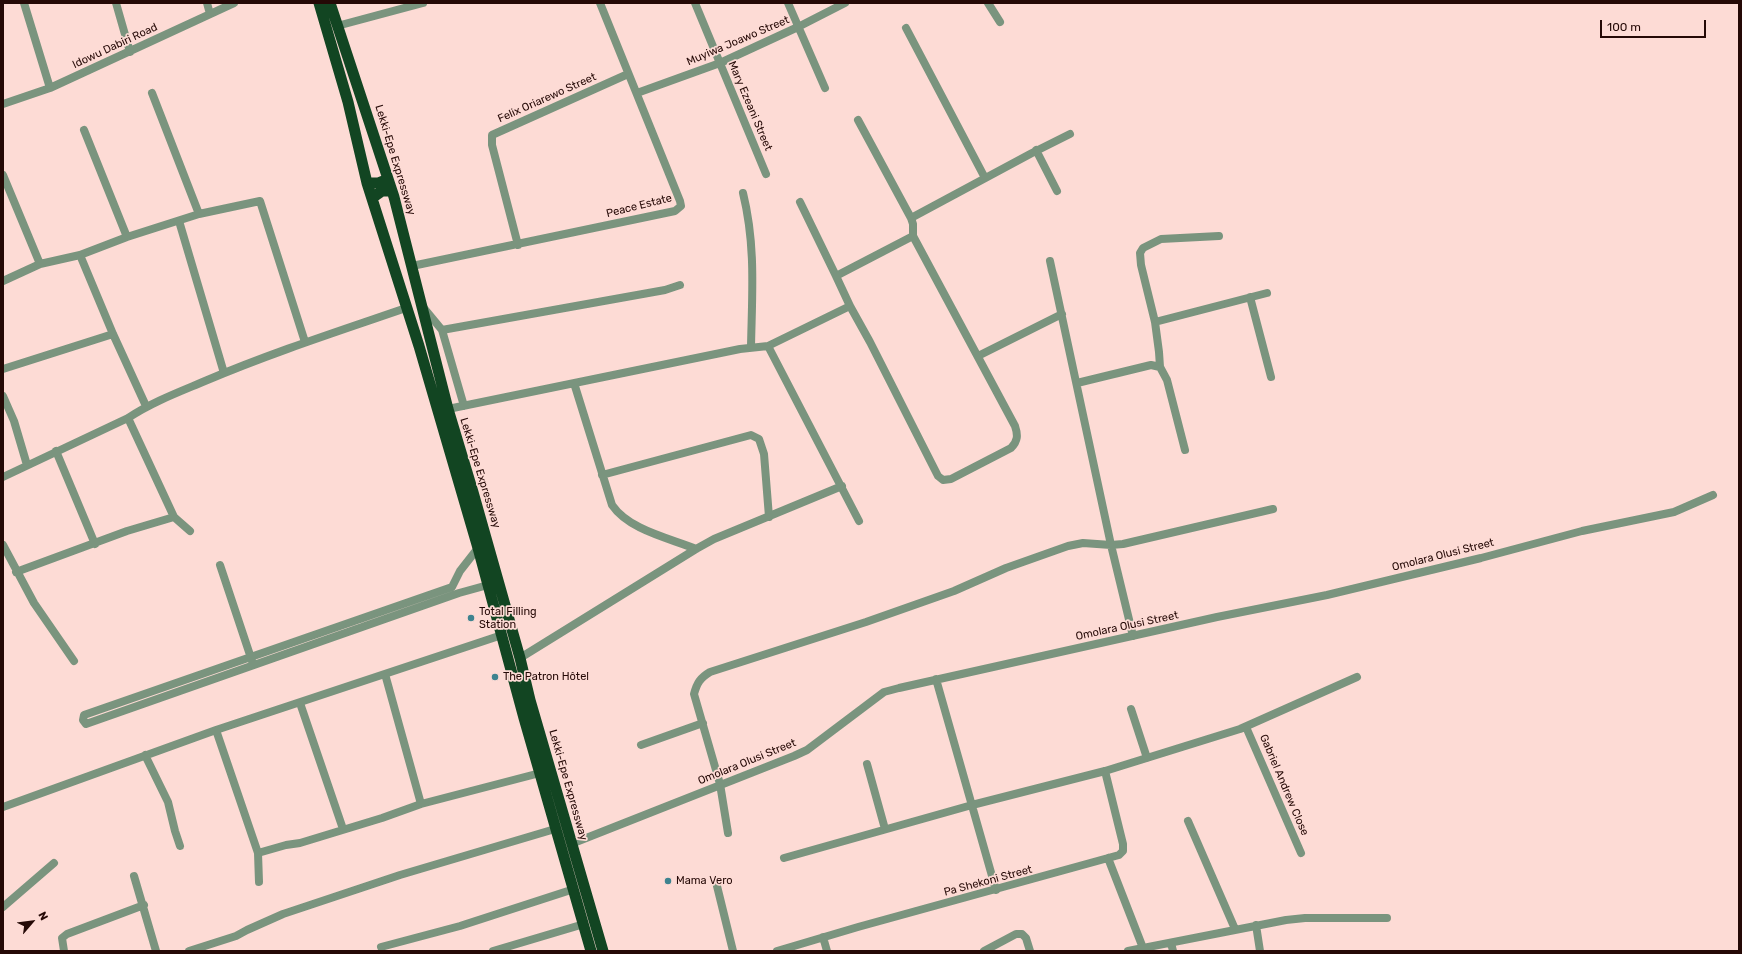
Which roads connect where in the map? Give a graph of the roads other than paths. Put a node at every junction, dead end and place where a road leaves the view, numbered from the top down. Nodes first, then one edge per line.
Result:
1 (24, 3) edge
2 (116, 3) edge
3 (207, 3) edge
4 (234, 3) edge
5 (319, 3) edge
6 (330, 3) edge
7 (423, 3) edge
8 (600, 3) edge
9 (695, 3) edge
10 (788, 3) edge
11 (845, 3) edge
12 (988, 3) edge
13 (210, 14) junction
14 (1000, 22) dead end
15 (337, 26) junction
16 (798, 27) junction
17 (906, 28) dead end
18 (130, 52) junction
19 (720, 63) junction
20 (628, 74) junction
21 (50, 88) junction
22 (825, 88) dead end
23 (152, 94) dead end
24 (637, 94) junction
25 (3, 104) edge
26 (858, 120) dead end
27 (84, 130) dead end
28 (1070, 134) dead end
29 (1036, 150) junction
30 (766, 174) dead end
31 (3, 176) edge
32 (985, 178) junction
33 (388, 179) junction
34 (367, 183) junction
35 (392, 191) junction
36 (1057, 191) dead end
37 (743, 193) dead end
38 (372, 198) junction
39 (800, 202) dead end
40 (200, 214) junction
41 (911, 218) junction
42 (179, 222) junction
43 (913, 236) junction
44 (1218, 236) dead end
45 (127, 237) junction
46 (518, 245) junction
47 (80, 255) junction
48 (1050, 262) dead end
49 (40, 264) junction
50 (412, 266) junction
51 (836, 276) junction
52 (3, 281) edge
53 (680, 285) dead end
54 (1267, 293) dead end
55 (1250, 297) junction
56 (421, 305) junction
57 (850, 306) junction
58 (406, 308) junction
59 (1062, 314) junction
60 (1155, 322) junction
61 (442, 330) junction
62 (113, 334) junction
63 (305, 342) junction
64 (768, 346) junction
65 (751, 347) junction
66 (978, 356) junction
67 (1160, 367) junction
68 (3, 369) edge
69 (224, 373) junction
70 (1271, 377) dead end
71 (1077, 383) junction
72 (574, 384) junction
73 (3, 396) edge
74 (146, 406) junction
75 (464, 406) junction
76 (448, 409) junction
77 (128, 418) junction
78 (1185, 450) dead end
79 (56, 451) junction
80 (27, 465) junction
81 (602, 475) junction
82 (3, 477) edge
83 (842, 486) junction
84 (1713, 495) dead end
85 (1273, 509) dead end
86 (769, 516) junction
87 (174, 517) junction
88 (859, 521) dead end
89 (190, 531) dead end
90 (95, 544) junction
91 (3, 545) edge
92 (1111, 545) junction
93 (478, 548) junction
94 (696, 548) junction
95 (220, 565) dead end
96 (16, 572) junction
97 (488, 585) junction
98 (405, 608) junction
99 (502, 635) junction
100 (1133, 636) junction
101 (250, 657) junction
102 (520, 658) junction
103 (74, 661) dead end
104 (253, 666) junction
105 (385, 674) junction
106 (1357, 677) dead end
107 (936, 679) junction
108 (300, 703) junction
109 (1131, 709) dead end
110 (703, 723) junction
111 (1246, 727) junction
112 (216, 730) junction
113 (641, 745) dead end
114 (144, 755) junction
115 (1147, 758) junction
116 (867, 764) dead end
117 (1105, 771) junction
118 (540, 773) junction
119 (720, 784) junction
120 (421, 804) junction
121 (972, 804) junction
122 (3, 807) edge
123 (1188, 821) dead end
124 (343, 829) junction
125 (555, 829) junction
126 (885, 829) junction
127 (728, 833) dead end
128 (571, 844) junction
129 (180, 846) dead end
130 (258, 853) junction
131 (1301, 853) dead end
132 (784, 858) dead end
133 (1108, 858) junction
134 (54, 863) dead end
135 (134, 876) dead end
136 (259, 882) dead end
137 (717, 886) dead end
138 (574, 889) junction
139 (996, 890) junction
140 (144, 905) junction
141 (3, 907) edge
142 (1387, 918) dead end
143 (584, 924) junction
144 (1256, 925) junction
145 (1235, 929) junction
146 (823, 937) junction
147 (381, 946) dead end
148 (1172, 947) edge
149 (1143, 948) junction
150 (64, 951) edge
151 (156, 951) edge
152 (189, 951) edge
153 (493, 951) edge
154 (591, 951) edge
155 (603, 951) edge
156 (733, 951) edge
157 (777, 951) edge
158 (827, 951) edge
159 (984, 951) edge
160 (1030, 951) edge
161 (1128, 951) edge
162 (1260, 951) edge

1 - 21 street
2 - 18 street
3 - 13 street
4 - 13 street, Idowu Dabiri Road
5 - 34 highway, Lekki-Epe Expressway
6 - 15 highway, Lekki-Epe Expressway
7 - 15 street
8 - 20 street, Peace Estate
9 - 19 street, Mary Ezeani Street
10 - 16 street
11 - 16 street, Muyiwa Joawo Street
12 - 14 street
13 - 18 street, Idowu Dabiri Road
15 - 33 highway, Lekki-Epe Expressway
16 - 19 street, Muyiwa Joawo Street
16 - 22 street
17 - 32 street
18 - 21 street, Idowu Dabiri Road
19 - 24 street, Muyiwa Joawo Street
19 - 30 street, Mary Ezeani Street
20 - 24 street, Peace Estate
20 - 46 street, Felix Oriarewo Street
21 - 25 street, Idowu Dabiri Road
23 - 40 street
24 - 46 street, Peace Estate
26 - 41 street
27 - 45 street
28 - 29 street
29 - 32 street
29 - 36 street
31 - 49 street
32 - 41 street
33 - 34 highway
33 - 35 highway, Lekki-Epe Expressway
34 - 38 highway, Lekki-Epe Expressway
35 - 38 highway
35 - 50 highway, Lekki-Epe Expressway
37 - 65 street
38 - 58 highway, Lekki-Epe Expressway
39 - 51 street
40 - 42 street
40 - 63 street
41 - 43 street
42 - 45 street
42 - 69 street
43 - 51 street
43 - 66 street
44 - 60 street
45 - 47 street
46 - 50 street, Peace Estate
47 - 49 street
47 - 62 street
48 - 59 street
49 - 52 street
50 - 56 highway, Lekki-Epe Expressway
51 - 57 street
53 - 61 street
54 - 55 street
55 - 60 street
55 - 70 street
56 - 61 street
56 - 76 highway, Lekki-Epe Expressway
57 - 64 street
57 - 66 street
58 - 63 street
58 - 93 highway, Lekki-Epe Expressway
59 - 66 street
59 - 71 street
60 - 67 street
61 - 75 street
62 - 68 street
62 - 74 street
63 - 69 street
64 - 65 street
64 - 83 street
65 - 72 street
67 - 71 street
67 - 78 street
69 - 74 street
71 - 92 street
72 - 75 street
72 - 81 street
73 - 80 street
74 - 77 street
75 - 76 street
76 - 102 highway, Lekki-Epe Expressway
77 - 79 street
77 - 87 street
79 - 80 street
79 - 90 street
80 - 82 street
81 - 86 street
81 - 94 street
83 - 86 street
83 - 88 street
84 - 100 street, Omolara Olusi Street
85 - 92 street
86 - 94 street
87 - 89 street
87 - 90 street
90 - 96 street
91 - 96 street
92 - 100 street
92 - 110 street
93 - 97 highway, Lekki-Epe Expressway
93 - 98 street
94 - 102 street
95 - 101 street
96 - 103 street
97 - 98 street
97 - 99 highway, Lekki-Epe Expressway
98 - 101 street
98 - 104 street
99 - 105 street
99 - 118 highway, Lekki-Epe Expressway
100 - 107 street, Omolara Olusi Street
101 - 104 street
101 - 104 street
102 - 128 highway, Lekki-Epe Expressway
105 - 108 street
105 - 120 street
106 - 111 street
107 - 119 street, Omolara Olusi Street
107 - 121 street
108 - 112 street
108 - 124 street
109 - 115 street
110 - 113 street
110 - 119 street
111 - 115 street
111 - 131 street, Gabriel Andrew Close
112 - 114 street
112 - 130 street
114 - 122 street
114 - 129 street
115 - 117 street
116 - 126 street
117 - 121 street
117 - 133 street, Pa Shekoni Street
118 - 120 street
118 - 125 highway, Lekki-Epe Expressway
119 - 127 street
119 - 128 street, Omolara Olusi Street
120 - 124 street
121 - 126 street
121 - 139 street
123 - 145 street
124 - 130 street
125 - 138 highway, Lekki-Epe Expressway
125 - 152 street
126 - 132 street
128 - 155 highway, Lekki-Epe Expressway
130 - 136 street
133 - 139 street, Pa Shekoni Street
133 - 149 street
134 - 141 street
135 - 140 street
137 - 156 street
138 - 143 highway, Lekki-Epe Expressway
138 - 147 street
139 - 146 street, Pa Shekoni Street
140 - 150 street
140 - 151 street
142 - 144 street
143 - 153 street
143 - 154 highway, Lekki-Epe Expressway
144 - 145 street
144 - 162 street
145 - 148 street
146 - 157 street, Pa Shekoni Street
146 - 158 street
148 - 149 street
149 - 161 street
159 - 160 street

